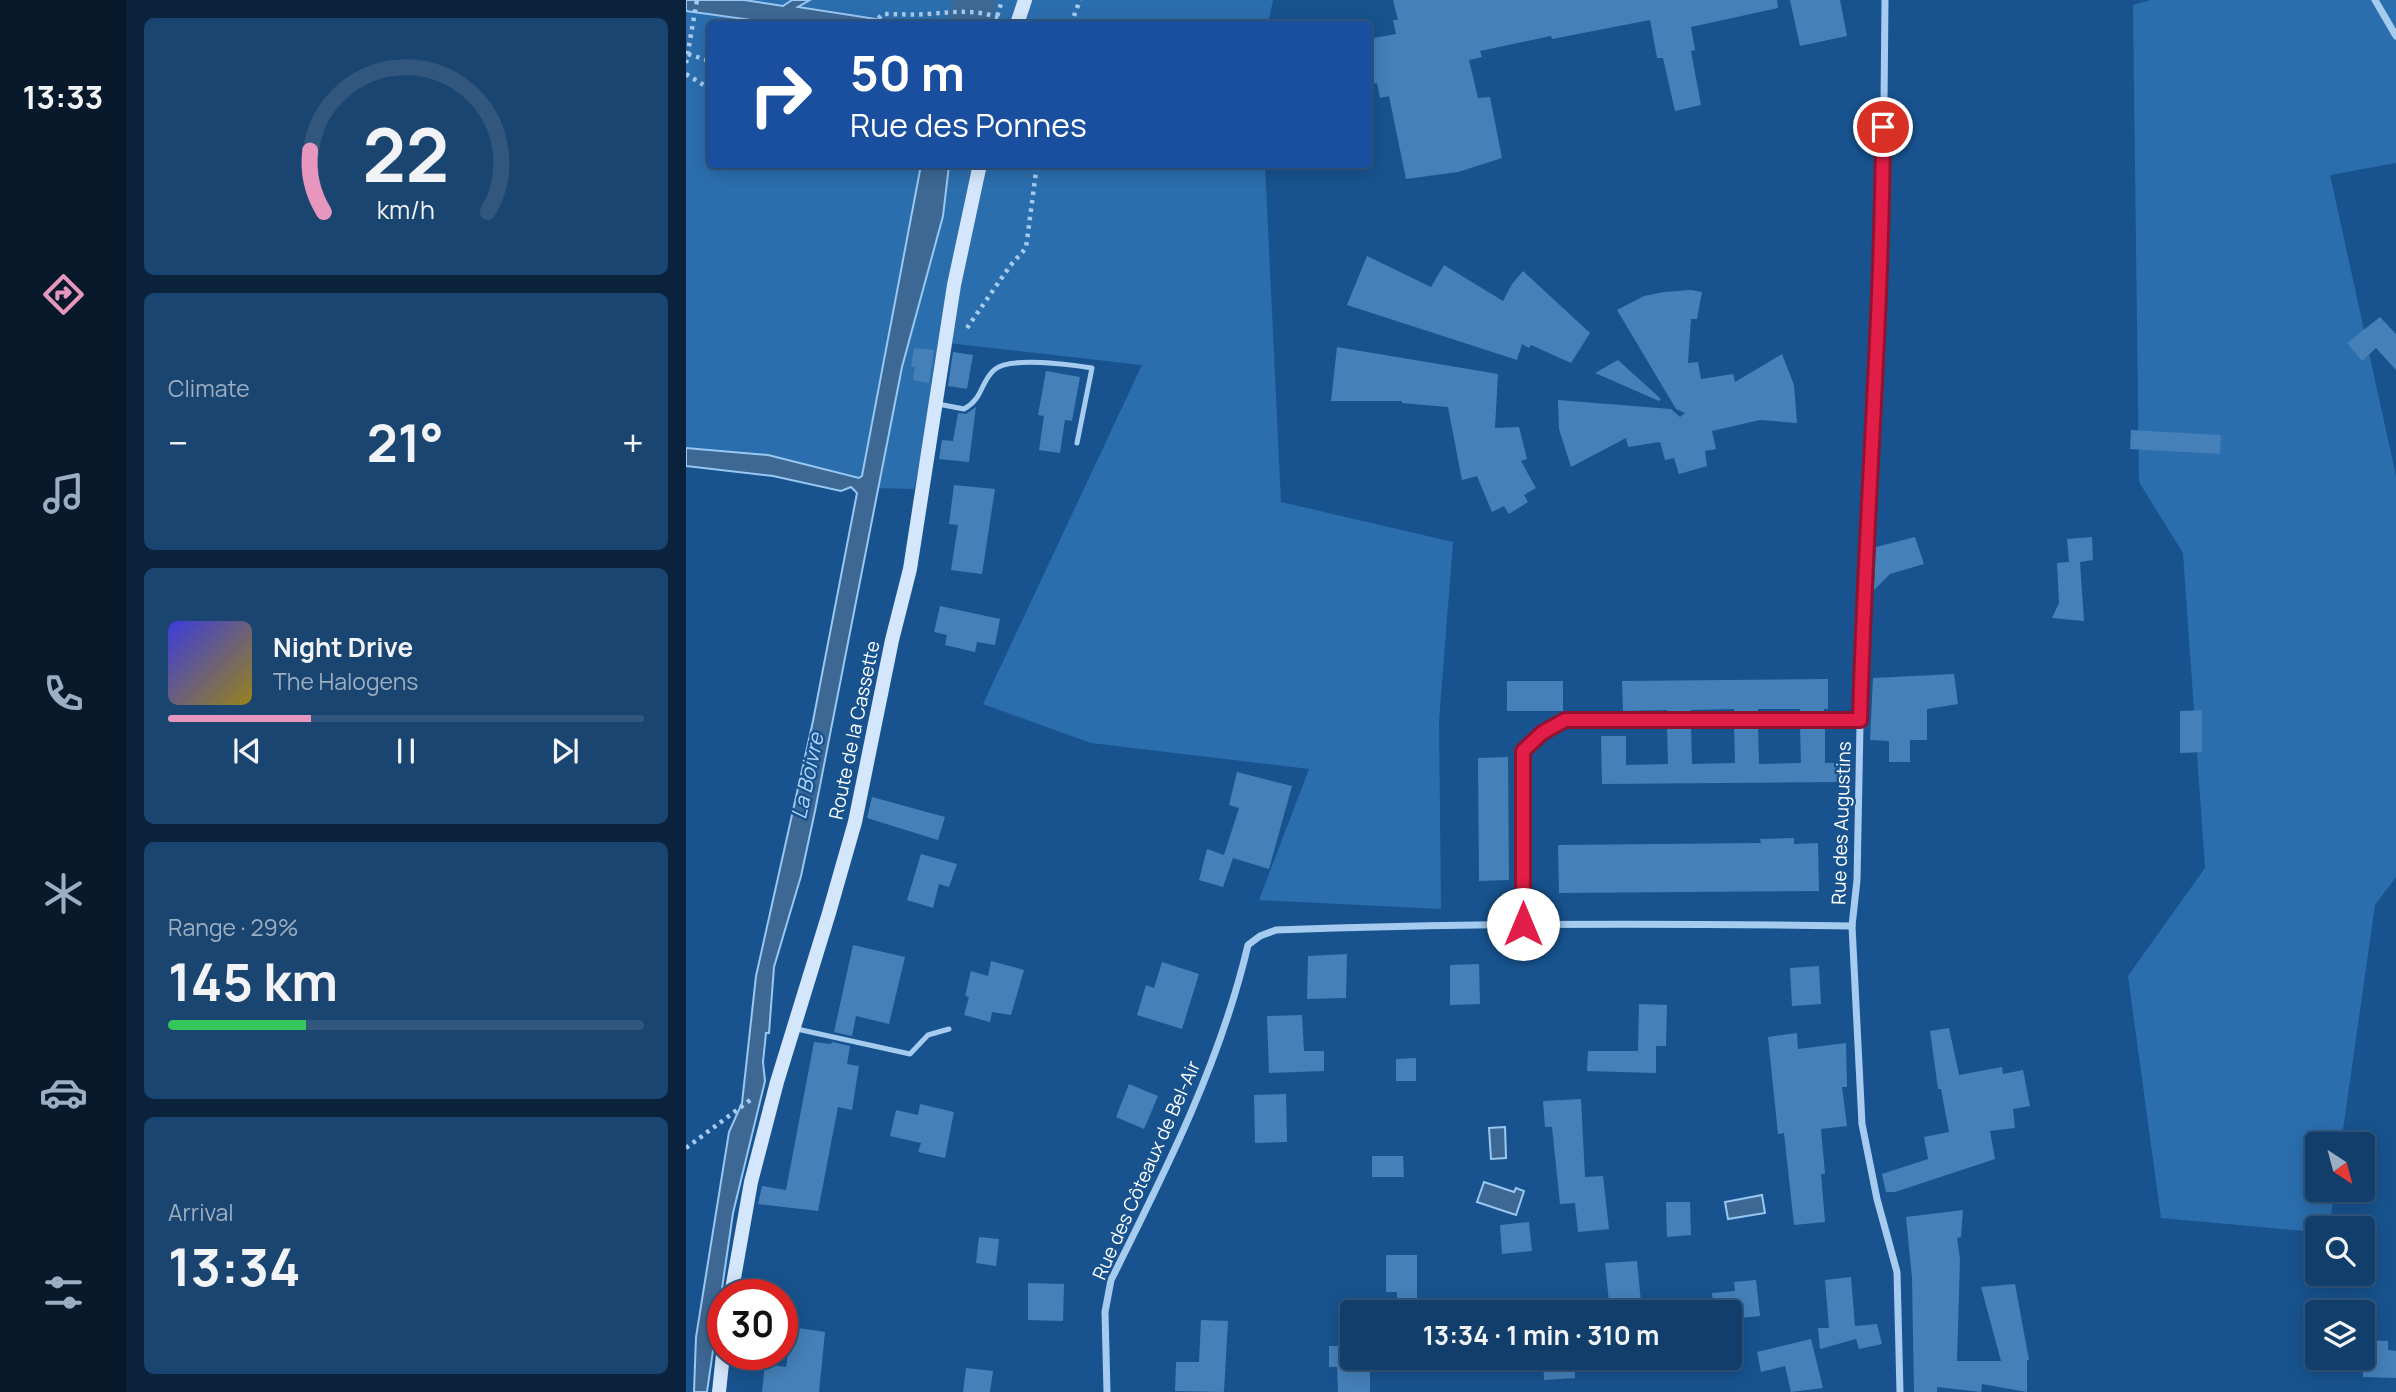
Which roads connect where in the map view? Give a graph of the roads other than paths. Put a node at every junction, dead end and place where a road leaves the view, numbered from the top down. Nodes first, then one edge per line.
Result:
1 (1024, 0) edge
2 (1885, 0) edge
3 (2375, 0) edge
4 (1018, 21) edge
5 (2396, 36) edge
6 (979, 168) edge
7 (935, 403) junction
8 (1077, 443) dead end
9 (1860, 720) junction
10 (1523, 924) junction
11 (1853, 926) junction
12 (794, 1028) junction
13 (949, 1029) dead end
14 (734, 1279) edge
15 (721, 1370) edge
16 (719, 1392) edge
17 (1107, 1392) edge
18 (1900, 1392) edge

1 - 4 street
2 - 9 street, Rue des Augustins
3 - 5 street
6 - 7 street, Route de la Cassette
7 - 8 lane
7 - 12 street, Route de la Cassette
9 - 10 street
9 - 11 street, Rue des Augustins
10 - 11 street, Rue des Côteaux de Bel-Air
10 - 17 street, Rue des Côteaux de Bel-Air
11 - 18 street, Rue des Augustins
12 - 13 lane
12 - 14 street, Route de la Cassette
15 - 16 street

